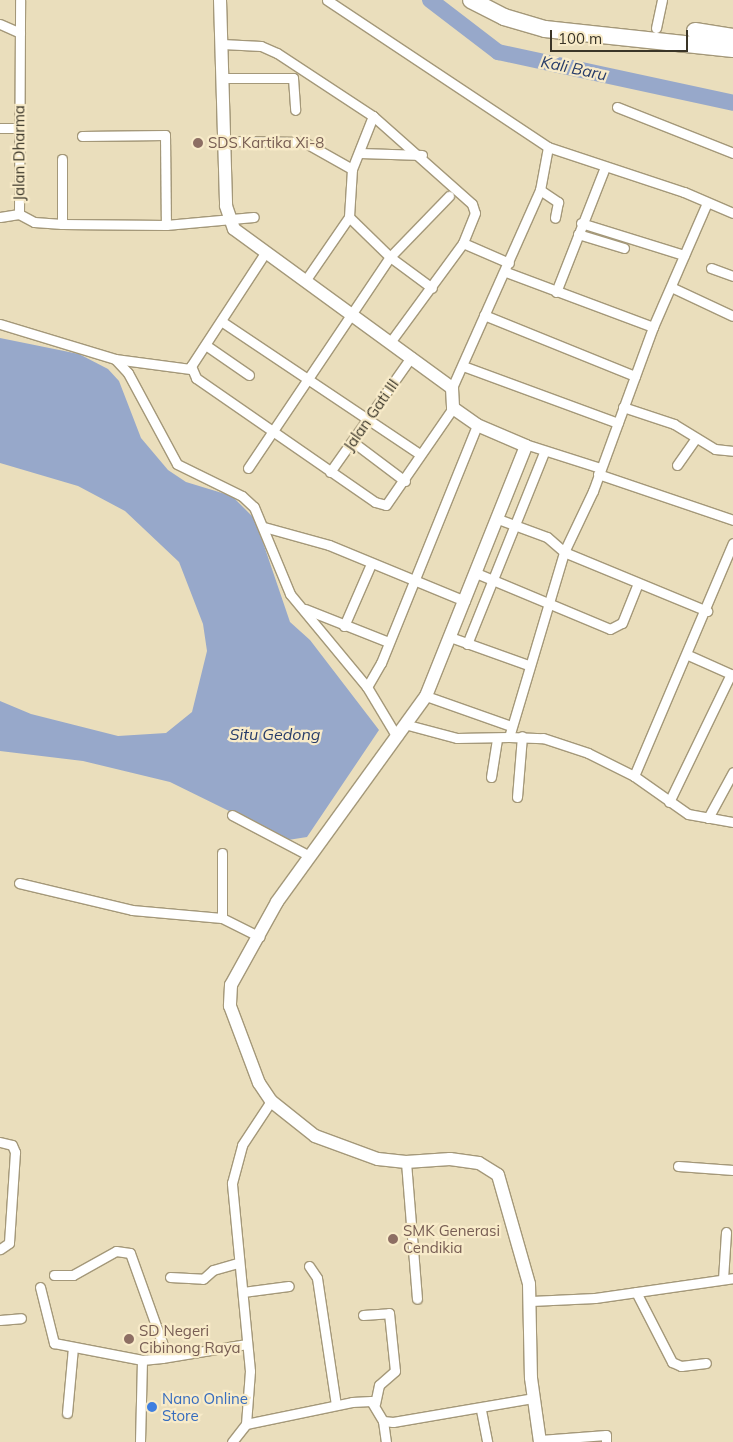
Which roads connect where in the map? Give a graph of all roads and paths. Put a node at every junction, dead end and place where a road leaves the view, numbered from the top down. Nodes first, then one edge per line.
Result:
1 (20, 0) edge
2 (220, 0) edge
3 (327, 0) edge
4 (471, 0) edge
5 (492, 0) edge
6 (662, 0) edge
7 (0, 24) edge
8 (656, 28) junction
9 (20, 33) junction
10 (733, 37) edge
11 (222, 44) junction
12 (733, 49) edge
13 (224, 78) junction
14 (617, 108) dead end
15 (295, 110) dead end
16 (373, 116) junction
17 (0, 128) edge
18 (19, 128) junction
19 (82, 136) dead end
20 (225, 141) junction
21 (548, 147) junction
22 (360, 153) junction
23 (733, 153) edge
24 (422, 155) junction
25 (62, 159) dead end
26 (605, 166) junction
27 (352, 169) junction
28 (540, 190) junction
29 (449, 196) dead end
30 (707, 203) junction
31 (733, 213) edge
32 (19, 214) junction
33 (0, 217) edge
34 (254, 217) dead end
35 (349, 217) junction
36 (555, 218) dead end
37 (228, 219) junction
38 (581, 223) junction
39 (62, 224) junction
40 (166, 225) junction
41 (578, 234) junction
42 (463, 243) junction
43 (624, 248) dead end
44 (265, 253) junction
45 (684, 256) junction
46 (390, 257) junction
47 (509, 263) junction
48 (711, 268) dead end
49 (506, 272) junction
50 (733, 276) edge
51 (305, 281) junction
52 (671, 286) junction
53 (432, 288) junction
54 (556, 292) junction
55 (351, 313) junction
56 (484, 315) junction
57 (733, 316) edge
58 (221, 322) junction
59 (0, 324) edge
60 (653, 328) junction
61 (391, 341) junction
62 (207, 346) junction
63 (411, 358) junction
64 (115, 359) junction
65 (462, 366) junction
66 (190, 369) junction
67 (249, 375) dead end
68 (308, 375) junction
69 (635, 376) junction
70 (452, 388) junction
71 (623, 407) junction
72 (453, 408) junction
73 (369, 419) junction
74 (618, 423) junction
75 (477, 425) junction
76 (271, 431) junction
77 (696, 438) junction
78 (353, 442) junction
79 (525, 444) junction
80 (544, 452) junction
81 (733, 452) edge
82 (420, 454) junction
83 (677, 465) dead end
84 (248, 468) dead end
85 (599, 471) junction
86 (330, 472) junction
87 (404, 481) junction
88 (498, 518) junction
89 (733, 520) edge
90 (513, 524) junction
91 (264, 527) junction
92 (733, 543) edge
93 (564, 552) junction
94 (371, 564) junction
95 (729, 568) edge
96 (476, 573) junction
97 (413, 579) junction
98 (489, 580) junction
99 (638, 583) junction
100 (465, 601) junction
101 (546, 605) junction
102 (299, 606) junction
103 (707, 610) junction
104 (344, 626) junction
105 (450, 637) junction
106 (386, 641) junction
107 (467, 644) junction
108 (688, 656) junction
109 (528, 665) junction
110 (732, 674) edge
111 (367, 687) junction
112 (426, 696) junction
113 (408, 725) junction
114 (511, 726) junction
115 (522, 736) junction
116 (397, 737) junction
117 (509, 737) junction
118 (497, 738) junction
119 (733, 772) edge
120 (634, 776) junction
121 (491, 777) dead end
122 (517, 797) dead end
123 (669, 802) junction
124 (232, 815) dead end
125 (708, 818) junction
126 (733, 822) edge
127 (222, 853) dead end
128 (308, 855) junction
129 (19, 883) dead end
130 (222, 918) junction
131 (260, 937) junction
132 (271, 1101) junction
133 (0, 1142) edge
134 (406, 1162) junction
135 (678, 1166) dead end
136 (733, 1170) edge
137 (726, 1232) dead end
138 (0, 1248) edge
139 (238, 1263) junction
140 (308, 1266) dead end
141 (54, 1275) dead end
142 (170, 1277) dead end
143 (733, 1278) edge
144 (723, 1279) junction
145 (289, 1286) dead end
146 (40, 1287) dead end
147 (244, 1292) junction
148 (636, 1292) junction
149 (417, 1299) dead end
150 (531, 1301) junction
151 (363, 1315) dead end
152 (21, 1318) dead end
153 (0, 1320) edge
154 (247, 1344) junction
155 (73, 1347) junction
156 (162, 1358) junction
157 (142, 1360) junction
158 (706, 1363) dead end
159 (534, 1398) junction
160 (375, 1404) junction
161 (336, 1405) junction
162 (481, 1410) junction
163 (67, 1413) dead end
164 (383, 1421) junction
165 (246, 1424) junction
166 (606, 1439) edge
167 (540, 1441) edge
168 (140, 1442) edge
169 (232, 1442) edge
170 (386, 1442) edge
171 (487, 1442) edge

1 - 9 street, Jalan Dharma
2 - 11 street
3 - 21 street
4 - 12 highway
5 - 8 highway
6 - 8 street
7 - 9 street
8 - 10 highway
9 - 18 street, Jalan Dharma
11 - 13 street
11 - 16 street
13 - 15 street
13 - 20 street
14 - 23 street
16 - 22 street
16 - 24 street
17 - 18 street
18 - 32 street, Jalan Dharma
19 - 40 street
20 - 27 street
20 - 37 street
21 - 26 street
21 - 28 street
22 - 24 street
22 - 27 street
24 - 42 street
25 - 39 street
26 - 30 street
26 - 38 street
27 - 35 street
28 - 36 street
28 - 47 street
29 - 46 street
30 - 31 street
30 - 45 street
32 - 33 street
32 - 39 street, Jalan Dharma
34 - 37 street, Jalan Dharma
35 - 46 street
35 - 51 street
37 - 40 street, Jalan Dharma
37 - 44 street
38 - 41 street
38 - 45 street
39 - 40 street, Jalan Dharma
41 - 43 street
41 - 54 street
42 - 47 street
42 - 53 street
44 - 51 street
44 - 58 street
45 - 52 street
46 - 53 street
46 - 55 street
47 - 49 street
48 - 50 street
49 - 54 street
49 - 56 street
51 - 55 street
52 - 57 street
52 - 60 street
53 - 61 street
54 - 60 street
55 - 61 street
55 - 68 street
56 - 65 street
56 - 69 street
58 - 62 street
58 - 68 street
59 - 64 street
60 - 69 street
61 - 63 street
62 - 66 street
62 - 67 street
63 - 70 street
63 - 73 street, Jalan Gati III
64 - 66 street
64 - 91 street
65 - 70 street
65 - 74 street
66 - 76 street
68 - 73 street
68 - 76 street
69 - 71 street
70 - 72 street
71 - 74 street
71 - 77 street
72 - 75 street
72 - 82 street
73 - 78 street, Jalan Gati III
73 - 82 street
74 - 85 street
75 - 79 street
75 - 97 street
76 - 84 street
76 - 86 street
77 - 81 street
77 - 83 street
78 - 86 street, Jalan Gati III
78 - 87 street
79 - 80 street
79 - 88 street
80 - 85 street
80 - 90 street
82 - 87 street
85 - 89 street
85 - 93 street
86 - 87 street
88 - 90 street
88 - 96 street
90 - 93 street
90 - 98 street
91 - 94 street
91 - 102 street
92 - 95 street
93 - 99 street
93 - 101 street
94 - 97 street
94 - 104 street
95 - 103 street
96 - 98 street
96 - 100 street
97 - 100 street
97 - 106 street
98 - 101 street
98 - 107 street
99 - 101 street
99 - 103 street
100 - 105 street
101 - 109 street
102 - 104 street
102 - 111 street
103 - 108 street
104 - 106 street
105 - 107 street
105 - 112 street
106 - 111 street
107 - 109 street
108 - 110 street
108 - 120 street
109 - 114 street
110 - 123 street
111 - 116 street
112 - 113 street
112 - 114 street
113 - 116 street
113 - 118 street
114 - 117 street
115 - 117 street
115 - 120 street
115 - 122 street
116 - 128 street
117 - 118 street
118 - 121 street
119 - 125 street
120 - 123 street
123 - 125 street
124 - 128 street
125 - 126 street
127 - 130 street
128 - 131 street
129 - 130 street
130 - 131 street
131 - 132 street
132 - 134 street
132 - 139 street
133 - 138 street
134 - 149 street
134 - 150 street
135 - 136 street
137 - 144 street
139 - 142 street
139 - 147 street
140 - 161 street
141 - 156 street
143 - 144 street
144 - 148 street
145 - 147 street
146 - 155 street
147 - 154 street
148 - 150 street
148 - 158 street
150 - 159 street
151 - 160 street
152 - 153 street
154 - 156 street
154 - 165 street
155 - 157 street
155 - 163 street
156 - 157 street
157 - 168 street
159 - 162 street
159 - 167 street
160 - 161 street
160 - 164 street
161 - 165 street
162 - 164 street
162 - 171 street
164 - 170 street
165 - 169 street
166 - 167 street

